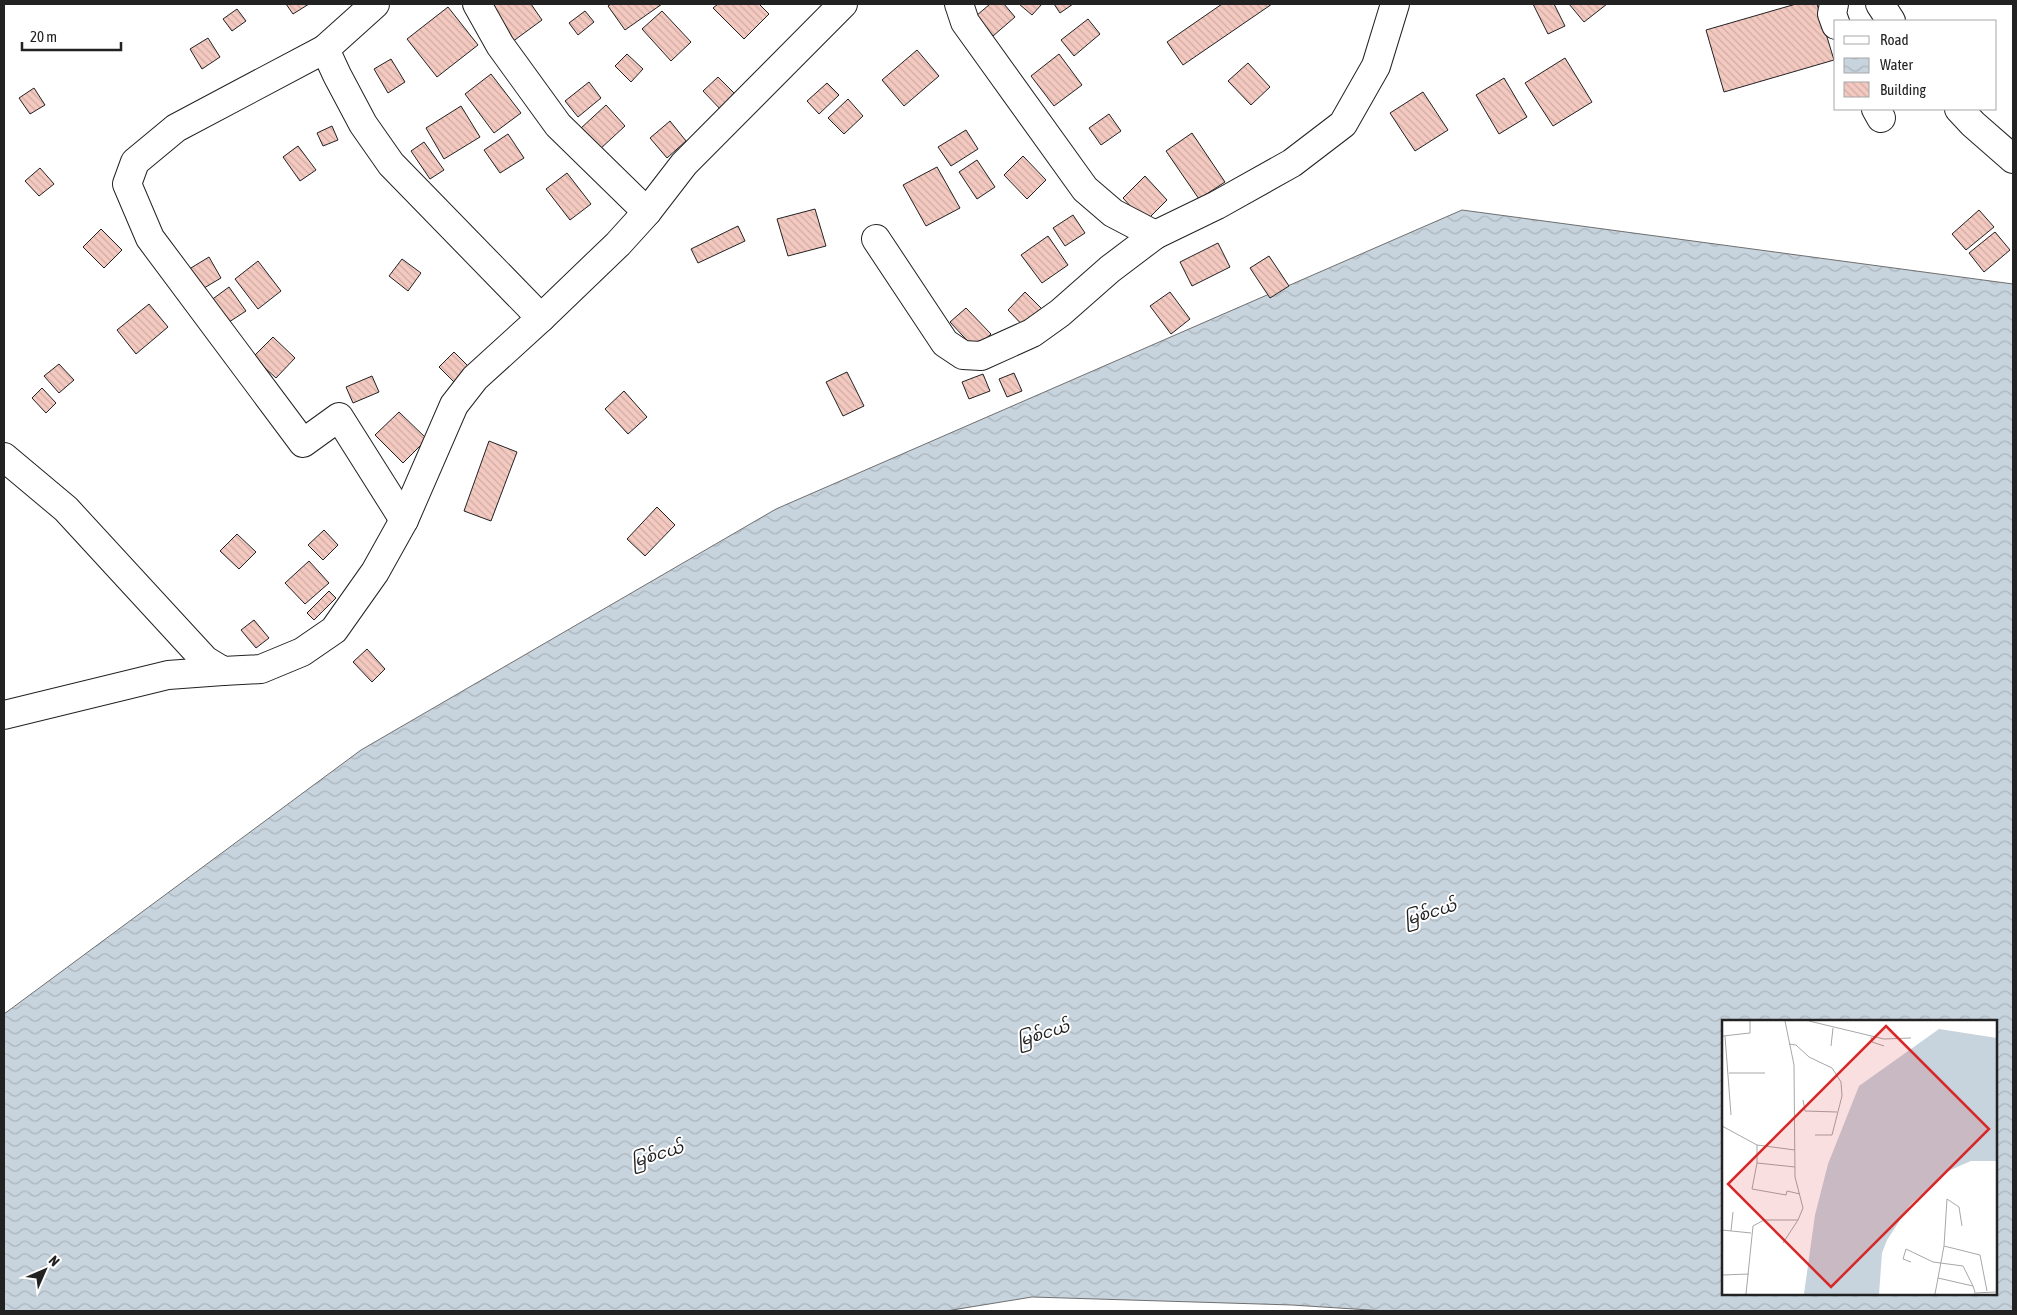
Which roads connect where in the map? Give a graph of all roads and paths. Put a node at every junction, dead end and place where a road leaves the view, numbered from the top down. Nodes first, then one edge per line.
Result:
1 (375, 4) edge
2 (477, 4) edge
3 (843, 4) edge
4 (959, 4) edge
5 (1395, 4) edge
6 (1834, 4) edge
7 (1880, 4) edge
8 (1834, 20) edge
9 (1890, 20) edge
10 (325, 49) junction
11 (1960, 110) edge
12 (2013, 158) edge
13 (647, 212) junction
14 (1155, 236) junction
15 (876, 239) dead end
16 (541, 318) junction
17 (4, 456) edge
18 (404, 520) junction
19 (223, 671) junction
20 (4, 715) edge

1 - 10 street
2 - 13 street
3 - 13 street
4 - 14 street
5 - 14 street
6 - 8 street
7 - 9 street
10 - 16 street
10 - 18 street
11 - 12 street
13 - 16 street
14 - 15 street
16 - 18 street
17 - 19 street
18 - 19 street
19 - 20 street

